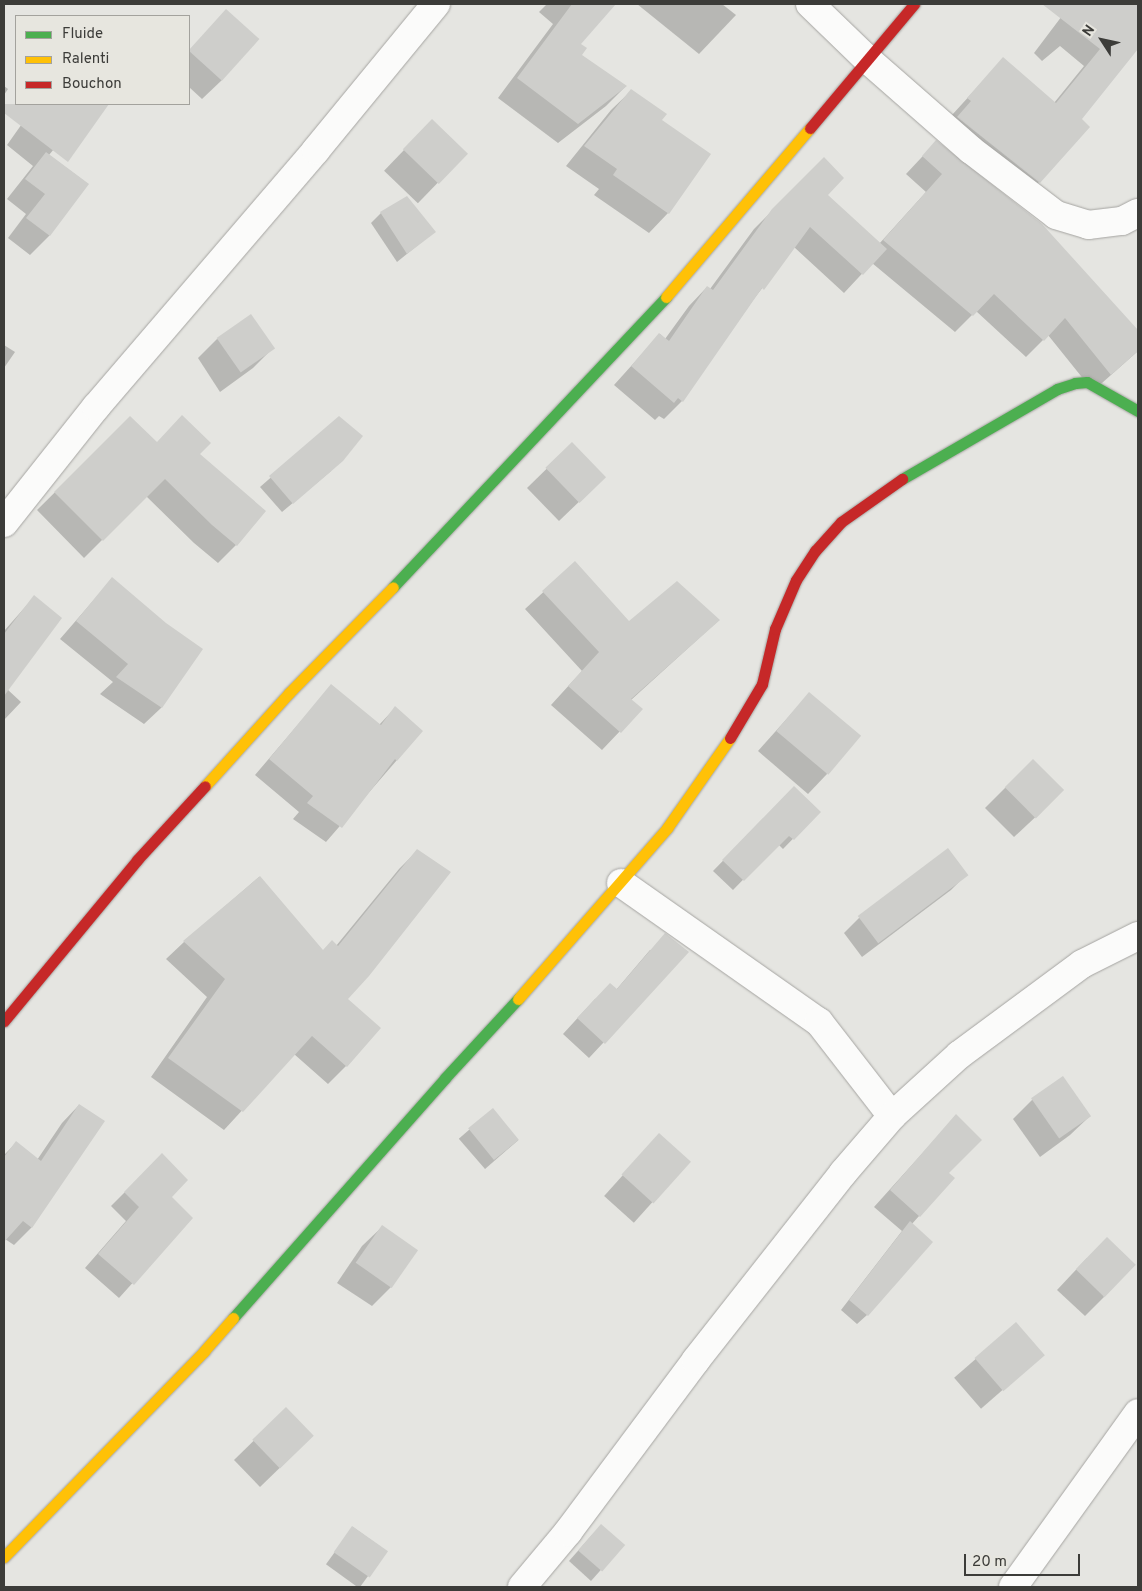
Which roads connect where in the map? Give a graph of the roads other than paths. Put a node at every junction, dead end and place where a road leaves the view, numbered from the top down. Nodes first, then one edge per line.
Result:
1 (436, 4) edge
2 (810, 4) edge
3 (914, 4) edge
4 (867, 59) junction
5 (1138, 213) edge
6 (1138, 411) edge
7 (4, 523) edge
8 (621, 883) junction
9 (1138, 936) edge
10 (4, 1021) edge
11 (892, 1116) junction
12 (1138, 1413) edge
13 (4, 1557) edge
14 (522, 1587) edge
15 (1013, 1587) edge

1 - 7 street
2 - 4 street
3 - 4 street
4 - 5 street
4 - 10 street
6 - 8 street
8 - 11 street
8 - 13 street
9 - 11 street
11 - 14 street
12 - 15 street

